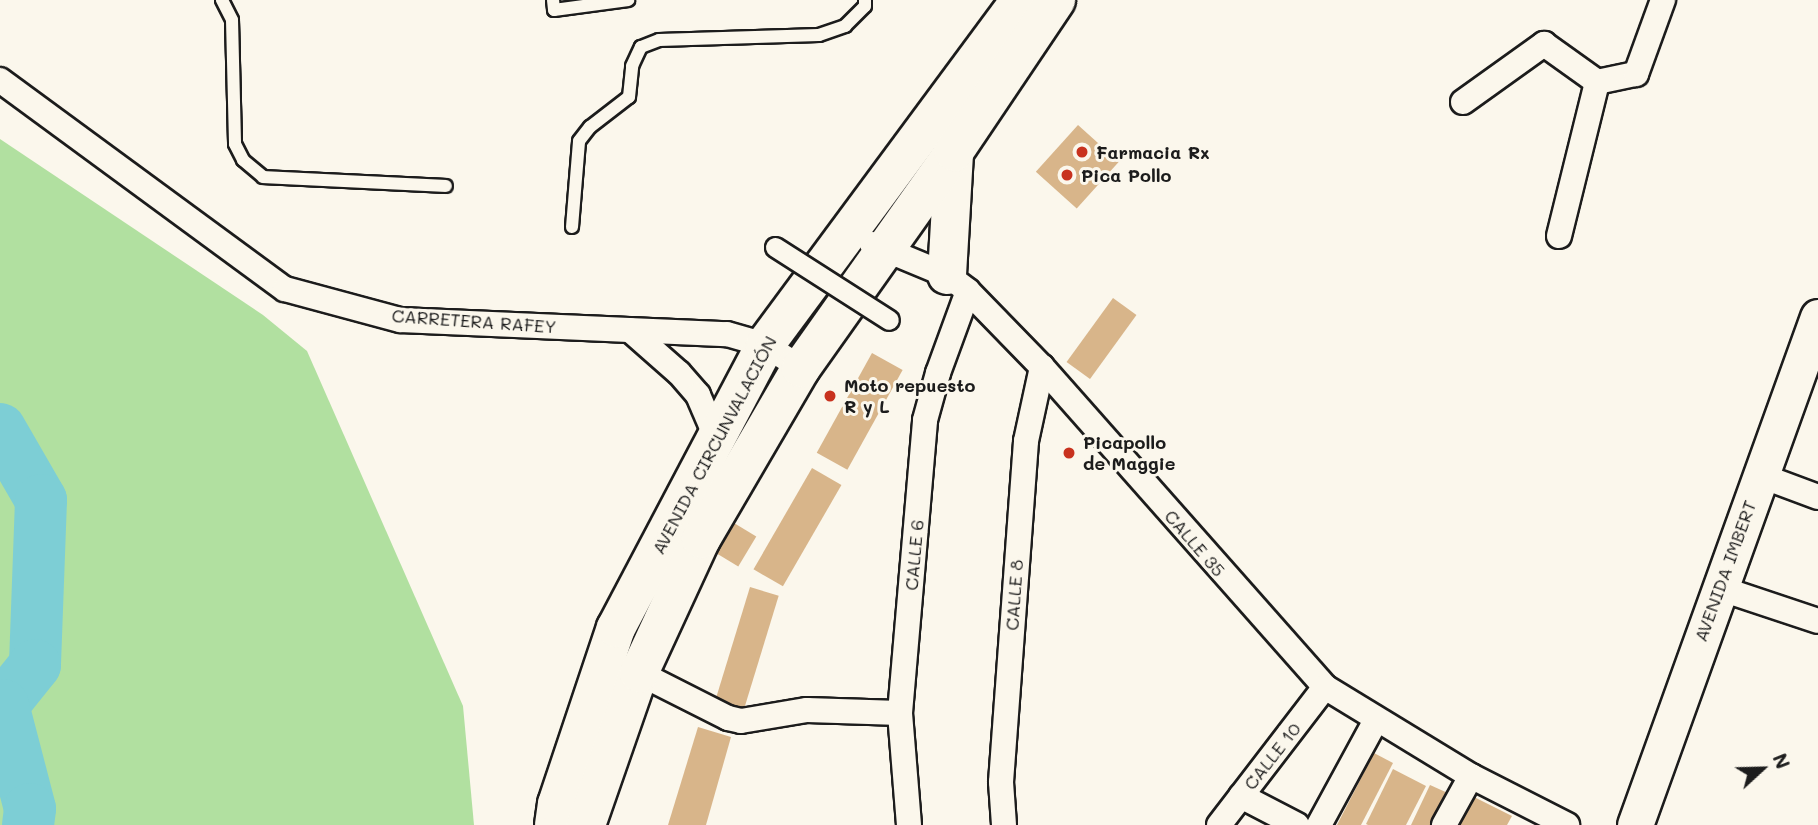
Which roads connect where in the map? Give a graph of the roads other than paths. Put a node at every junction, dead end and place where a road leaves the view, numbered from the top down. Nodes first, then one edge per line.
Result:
1 (222, 0) edge
2 (553, 0) edge
3 (628, 0) edge
4 (865, 0) edge
5 (1020, 0) edge
6 (1056, 0) edge
7 (1663, 0) edge
8 (0, 80) edge
9 (1597, 82) junction
10 (1463, 102) dead end
11 (954, 152) junction
12 (446, 186) dead end
13 (572, 227) dead end
14 (849, 233) junction
15 (1559, 236) dead end
16 (775, 247) dead end
17 (883, 249) junction
18 (958, 283) junction
19 (1818, 317) edge
20 (889, 320) dead end
21 (630, 330) junction
22 (765, 345) junction
23 (1042, 367) junction
24 (801, 368) junction
25 (716, 437) junction
26 (1759, 475) junction
27 (1818, 497) edge
28 (1719, 589) junction
29 (1818, 621) edge
30 (639, 673) junction
31 (1325, 687) junction
32 (900, 713) junction
33 (1376, 720) junction
34 (1471, 776) junction
35 (1241, 796) junction
36 (554, 825) edge
37 (586, 825) edge
38 (909, 825) edge
39 (1004, 825) edge
40 (1219, 825) edge
41 (1297, 825) edge
42 (1319, 825) edge
43 (1444, 825) edge
44 (1567, 825) edge
45 (1635, 825) edge

1 - 12 lane
2 - 3 lane
4 - 13 lane
5 - 14 main road, AVENIDA CIRCUNVALACIÓN
6 - 11 main road, AVENIDA CIRCUNVALACIÓN
7 - 9 street
8 - 21 street, CARRETERA RAFEY
9 - 10 street
9 - 15 street
11 - 17 main road, AVENIDA CIRCUNVALACIÓN
11 - 18 main road
14 - 17 street, CALLE 35
14 - 22 main road, AVENIDA CIRCUNVALACIÓN
16 - 20 street, bridge
17 - 18 street, CALLE 35
17 - 24 main road, AVENIDA CIRCUNVALACIÓN
18 - 23 street, CALLE 35
18 - 32 street, CALLE 6
19 - 26 main road, AVENIDA IMBERT
21 - 22 street, CARRETERA RAFEY
21 - 25 street
22 - 24 street, CARRETERA RAFEY
22 - 25 main road, AVENIDA CIRCUNVALACIÓN
23 - 31 street, CALLE 35
23 - 39 street, CALLE 8
24 - 30 main road, AVENIDA CIRCUNVALACIÓN
25 - 36 main road, AVENIDA CIRCUNVALACIÓN
26 - 27 street
26 - 28 main road, AVENIDA IMBERT
28 - 29 street
28 - 45 main road, AVENIDA IMBERT
30 - 32 street
30 - 37 main road, AVENIDA CIRCUNVALACIÓN
31 - 33 street, CALLE 35
31 - 35 street, CALLE 10
32 - 38 street, CALLE 6
33 - 34 street, CALLE 35
33 - 42 street
34 - 43 street
34 - 44 street, CALLE 35
35 - 40 street, CALLE 10
35 - 41 street

